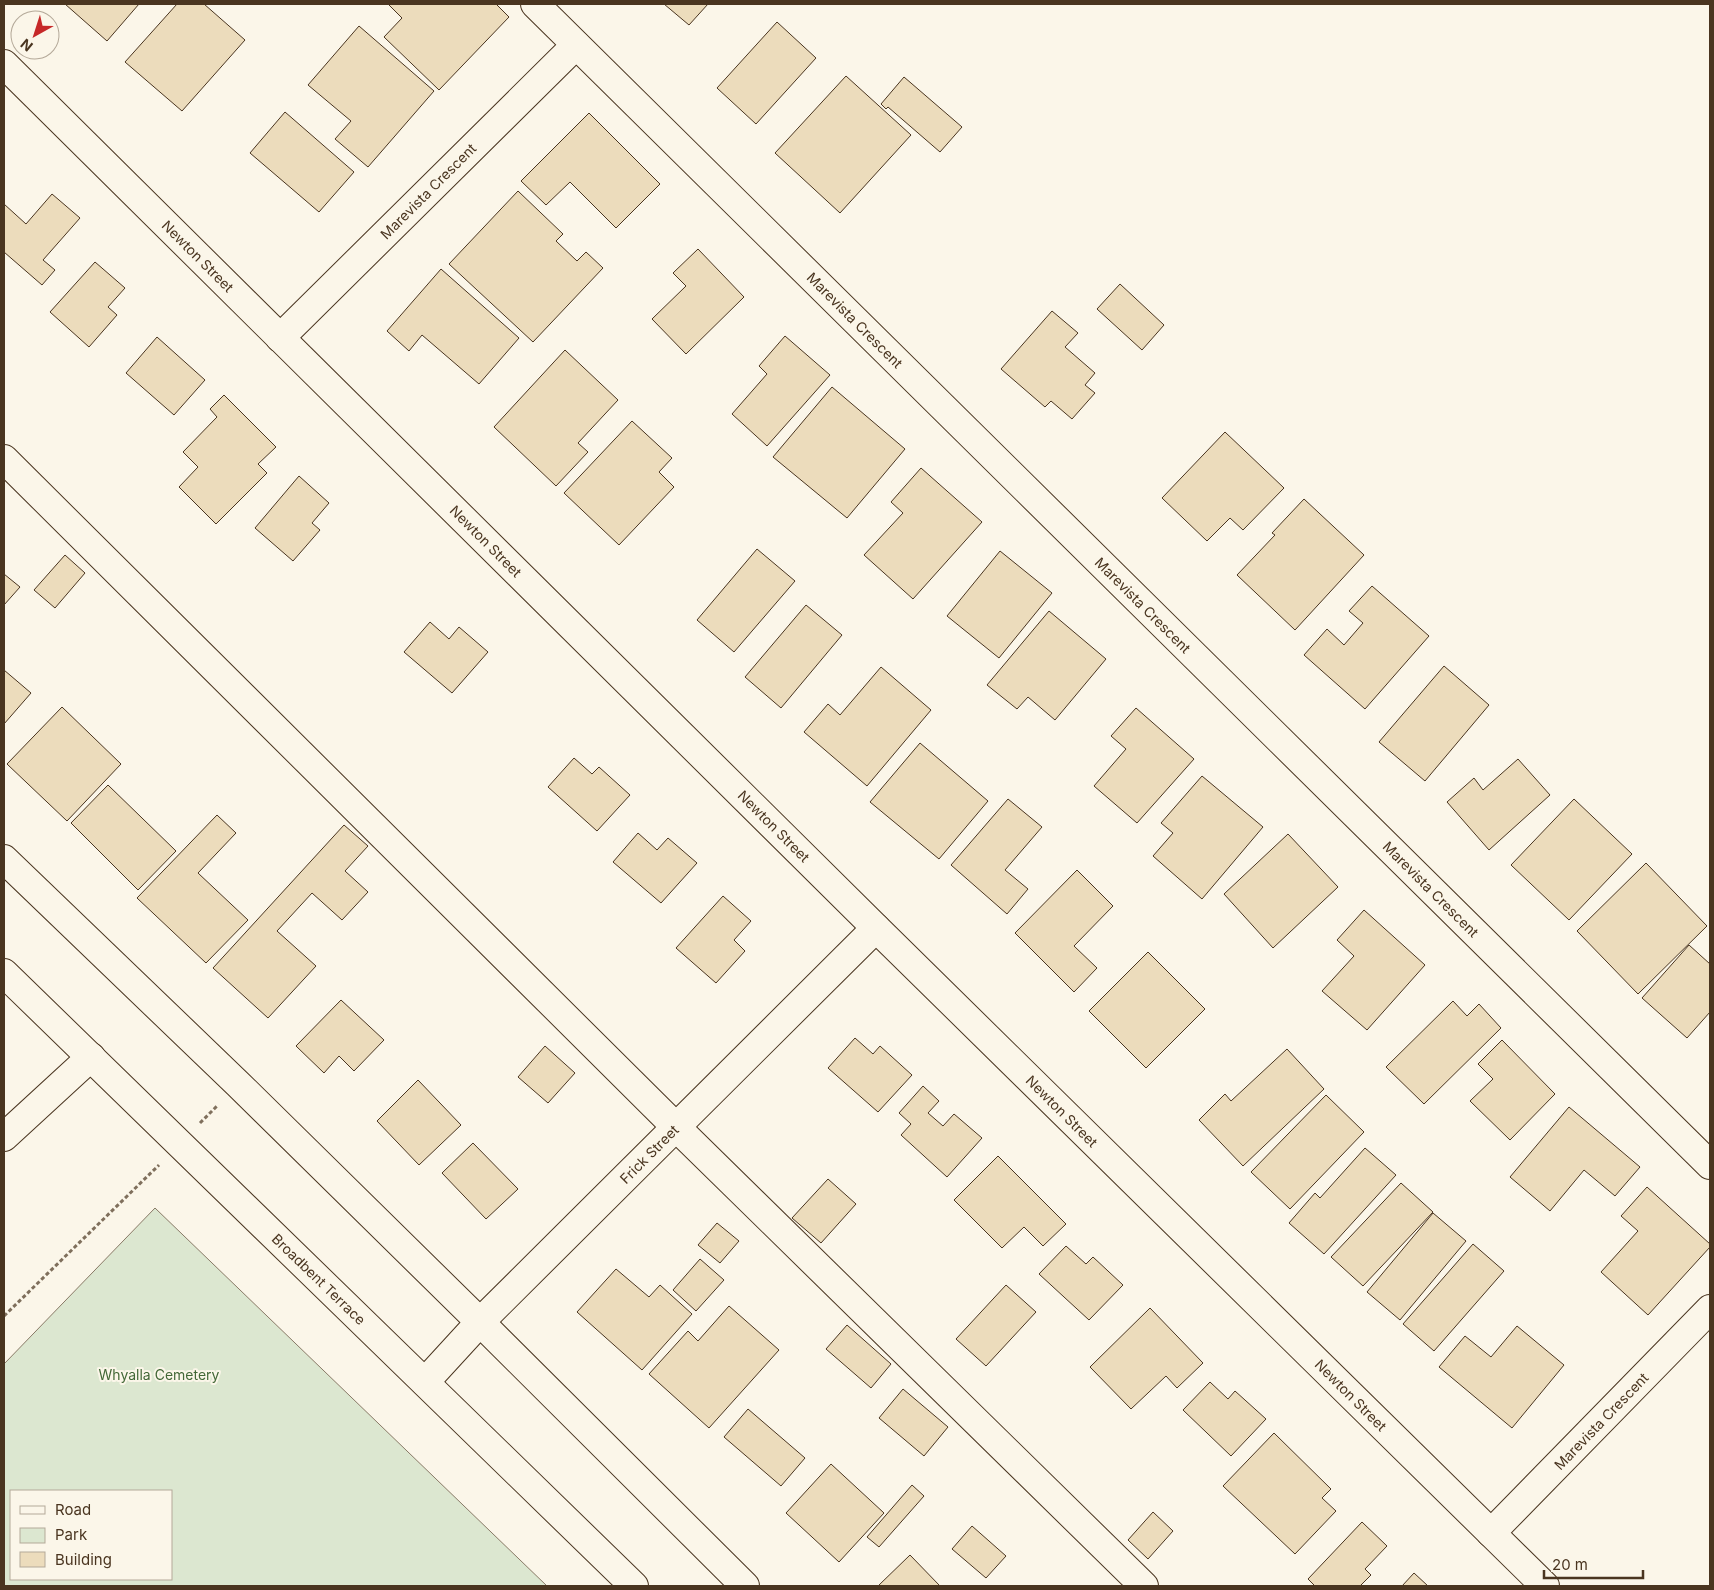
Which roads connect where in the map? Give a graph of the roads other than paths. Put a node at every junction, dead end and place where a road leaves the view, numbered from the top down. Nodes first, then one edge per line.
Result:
1 (535, 4) edge
2 (576, 45) junction
3 (4, 64) edge
4 (280, 338) junction
5 (4, 459) edge
6 (4, 859) edge
7 (876, 928) junction
8 (4, 972) edge
9 (4, 989) edge
10 (45, 1012) junction
11 (90, 1057) junction
12 (676, 1127) junction
13 (4, 1137) edge
14 (1710, 1165) edge
15 (1710, 1309) edge
16 (480, 1322) junction
17 (425, 1382) junction
18 (1491, 1533) junction
19 (634, 1586) edge
20 (744, 1586) edge
21 (1144, 1586) edge
22 (1545, 1586) edge

1 - 2 street, Marevista Crescent
2 - 4 street, Marevista Crescent
2 - 14 street, Marevista Crescent
3 - 4 street, Newton Street
4 - 7 street, Newton Street
5 - 12 street
6 - 16 street
7 - 12 street, Frick Street
7 - 18 street, Newton Street
8 - 10 street, Broadbent Terrace
9 - 10 street
10 - 11 street, Broadbent Terrace
11 - 13 street
11 - 17 street, Broadbent Terrace
12 - 16 street, Frick Street
12 - 21 street
15 - 18 street, Marevista Crescent
16 - 17 street, Frick Street
16 - 20 street
17 - 19 street, Broadbent Terrace
18 - 22 street, Newton Street

